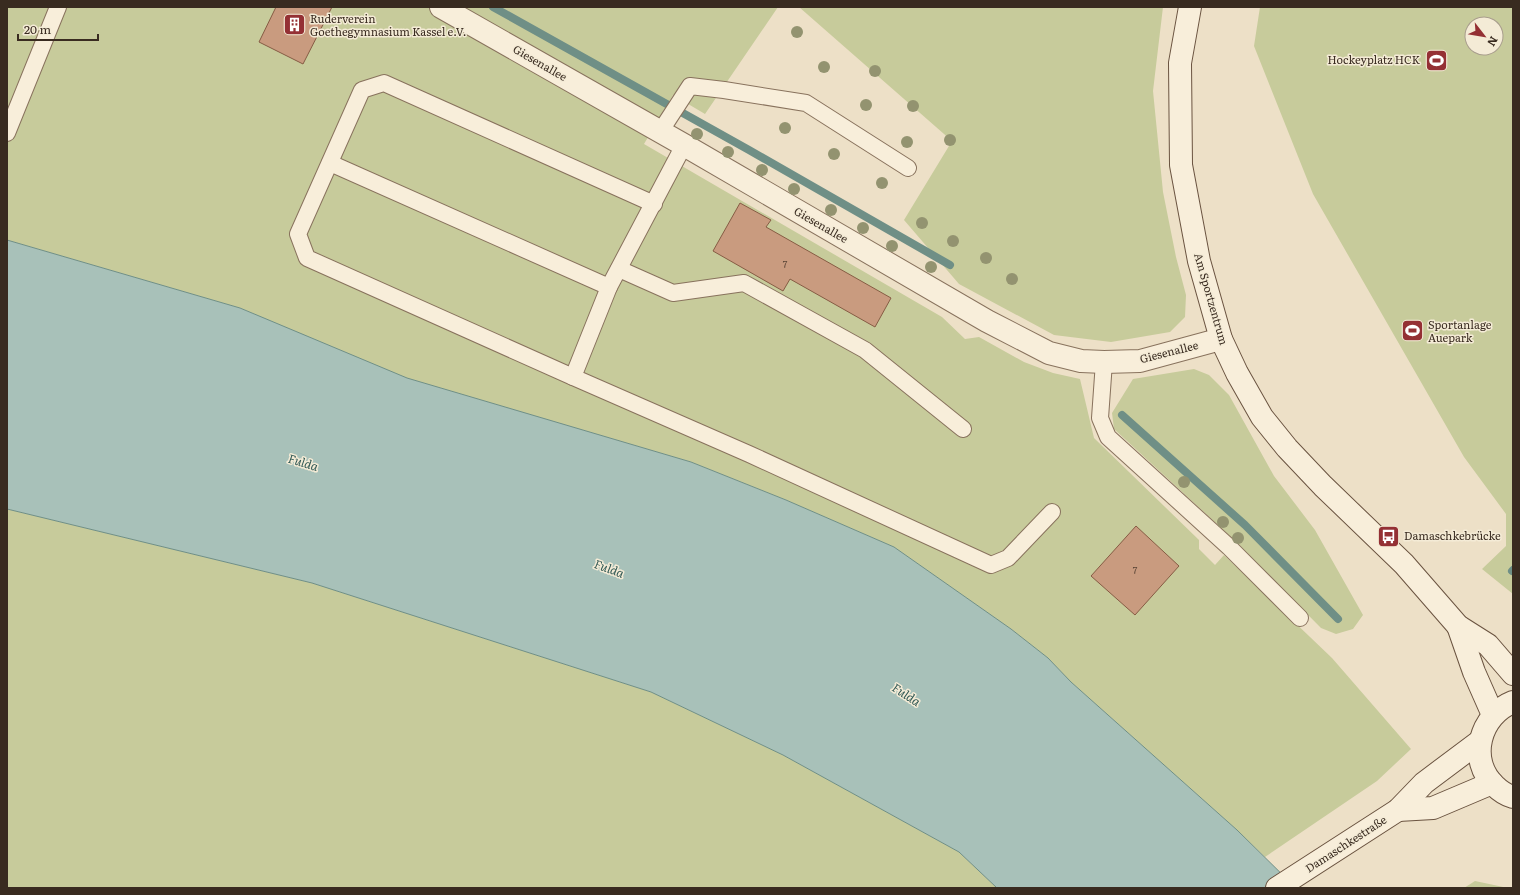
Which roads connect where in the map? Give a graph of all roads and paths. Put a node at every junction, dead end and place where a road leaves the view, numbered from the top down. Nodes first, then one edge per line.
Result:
1 (58, 7) edge
2 (441, 7) edge
3 (1190, 7) edge
4 (665, 125) junction
5 (7, 133) edge
6 (684, 146) junction
7 (330, 163) junction
8 (908, 168) dead end
9 (654, 204) junction
10 (619, 269) junction
11 (609, 287) junction
12 (1221, 339) junction
13 (1104, 362) junction
14 (573, 378) junction
15 (963, 429) dead end
16 (1052, 512) dead end
17 (1300, 618) dead end
18 (1458, 626) junction
19 (1513, 674) edge
20 (1513, 702) edge
21 (1493, 715) junction
22 (1480, 742) junction
23 (1492, 783) junction
24 (1513, 797) edge
25 (1398, 810) junction
26 (1286, 883) edge

1 - 5 lane
2 - 4 street, Giesenallee
3 - 12 street, Am Sportzentrum
4 - 6 street, Giesenallee
4 - 8 lane
6 - 9 lane
6 - 13 street, Giesenallee
7 - 9 lane
7 - 11 lane
7 - 14 lane
9 - 10 lane
10 - 11 lane
10 - 15 lane
11 - 14 lane
12 - 13 street, Giesenallee
12 - 18 street, Am Sportzentrum
13 - 17 lane
14 - 16 lane
18 - 19 street, Am Sportzentrum
18 - 21 street, Am Sportzentrum
20 - 21 street
21 - 22 street
22 - 23 street
22 - 25 street, Damaschkestraße
23 - 24 street
23 - 25 street, Damaschkestraße
25 - 26 street, Damaschkestraße

